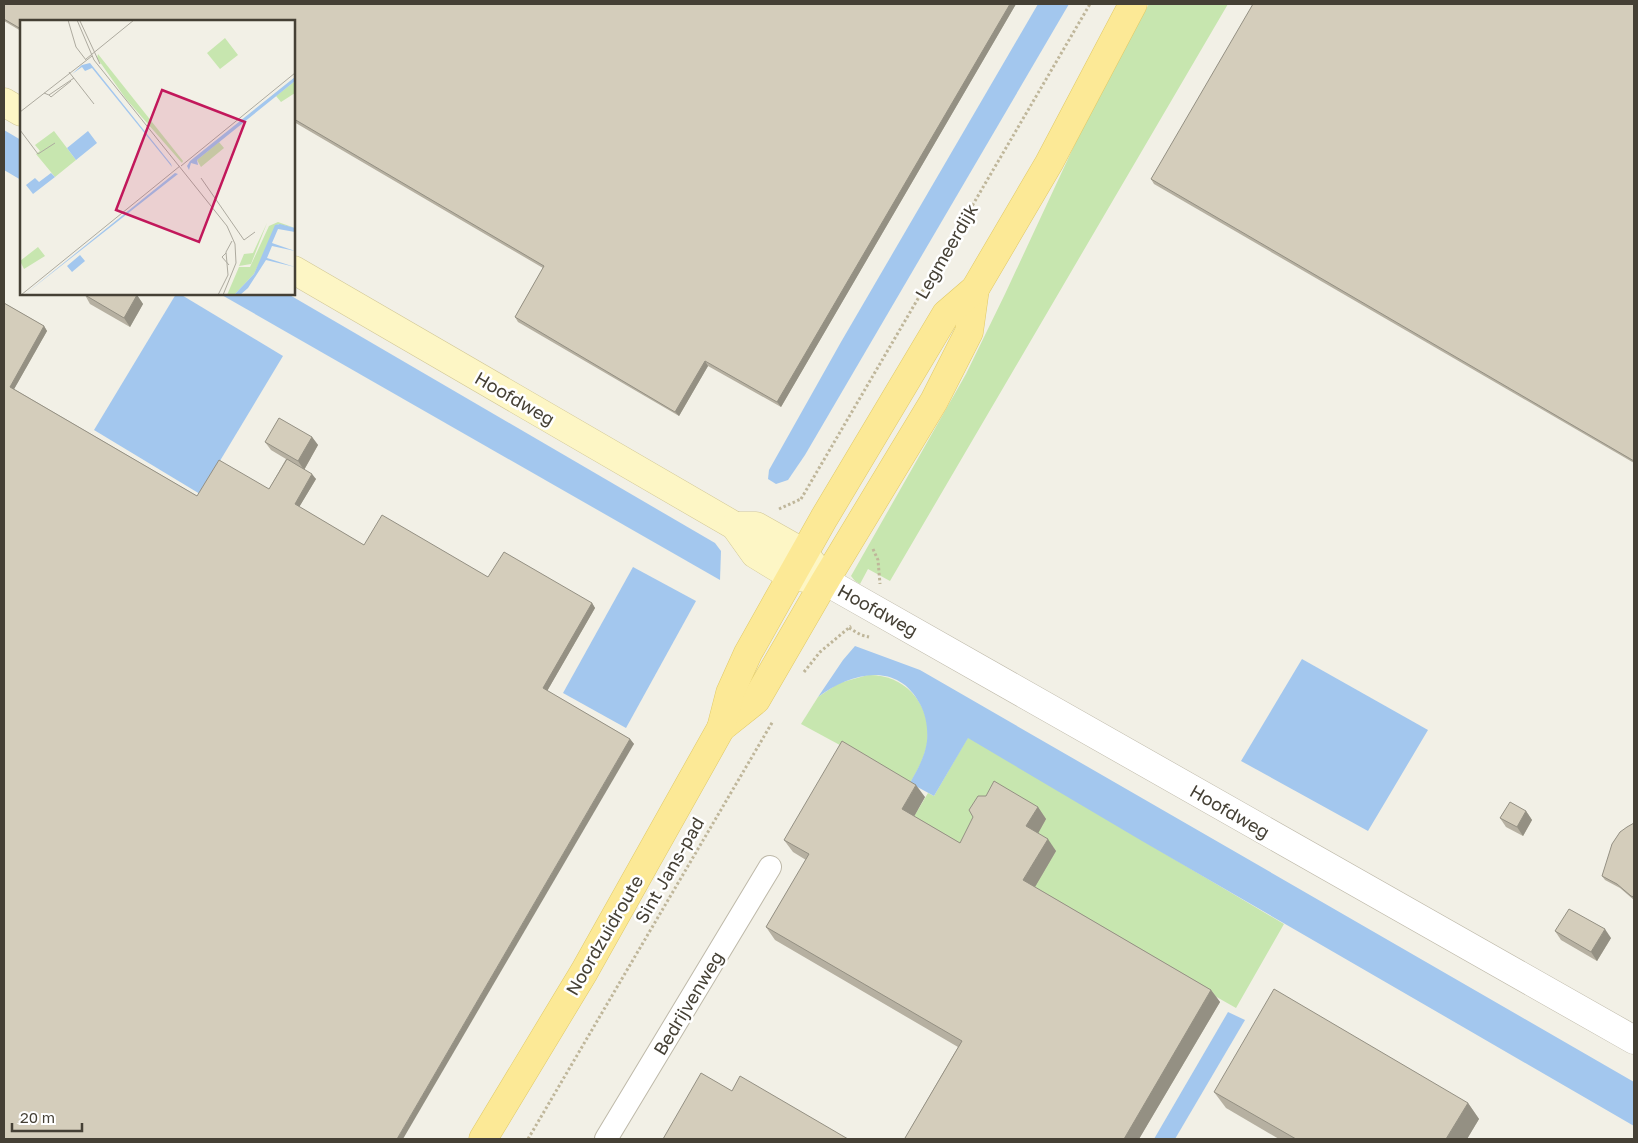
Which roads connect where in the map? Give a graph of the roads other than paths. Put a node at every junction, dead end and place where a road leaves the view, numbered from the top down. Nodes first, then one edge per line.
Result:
1 (1133, 4) edge
2 (4, 102) edge
3 (20, 111) edge
4 (295, 271) edge
5 (975, 289) junction
6 (735, 526) junction
7 (804, 553) junction
8 (791, 576) junction
9 (825, 581) junction
10 (721, 728) junction
11 (770, 867) dead end
12 (1634, 1040) edge
13 (483, 1139) edge
14 (606, 1139) edge

1 - 5 main road, Legmeerdijk
2 - 3 main road
4 - 6 main road, Hoofdweg
5 - 7 main road, Legmeerdijk
5 - 9 main road, Legmeerdijk
6 - 7 main road, Hoofdweg
6 - 8 main road, Hoofdweg
7 - 8 main road, Noordzuidroute
7 - 9 main road, Hoofdweg
8 - 9 main road, Hoofdweg
8 - 10 main road, Noordzuidroute
9 - 10 main road, Noordzuidroute
9 - 12 street, Hoofdweg
10 - 13 main road, Noordzuidroute
11 - 14 street, Bedrijvenweg

